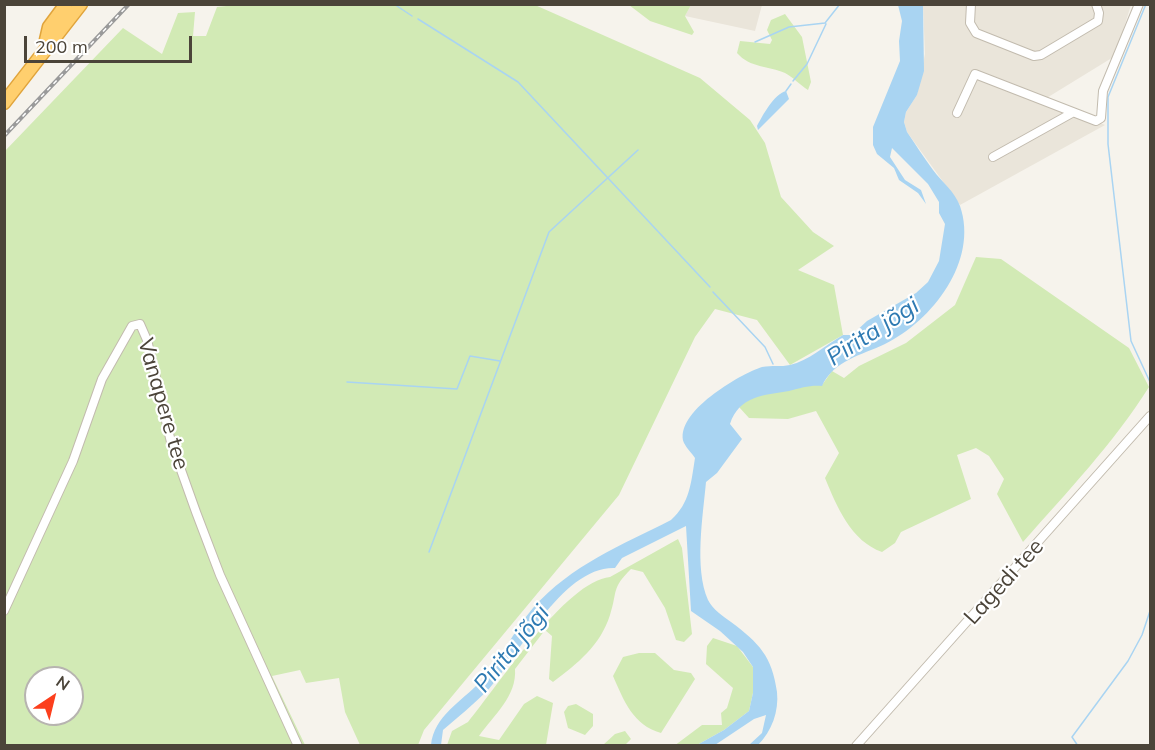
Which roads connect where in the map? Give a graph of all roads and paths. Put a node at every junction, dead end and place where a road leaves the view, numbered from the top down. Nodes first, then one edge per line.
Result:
1 (66, 4) edge
2 (72, 4) edge
3 (81, 4) edge
4 (88, 4) edge
5 (971, 4) edge
6 (1096, 4) edge
7 (1139, 4) edge
8 (51, 39) junction
9 (4, 92) edge
10 (4, 103) edge
11 (957, 113) dead end
12 (1072, 114) junction
13 (993, 157) dead end
14 (1150, 416) edge
15 (4, 611) edge
16 (298, 746) edge
17 (856, 746) edge

1 - 8 highway
2 - 8 highway
3 - 8 highway
4 - 8 highway
5 - 6 street
7 - 12 street
8 - 9 highway
8 - 10 highway
11 - 12 street
12 - 13 street
14 - 17 street, Lagedi tee
15 - 16 street, Vanapere tee

